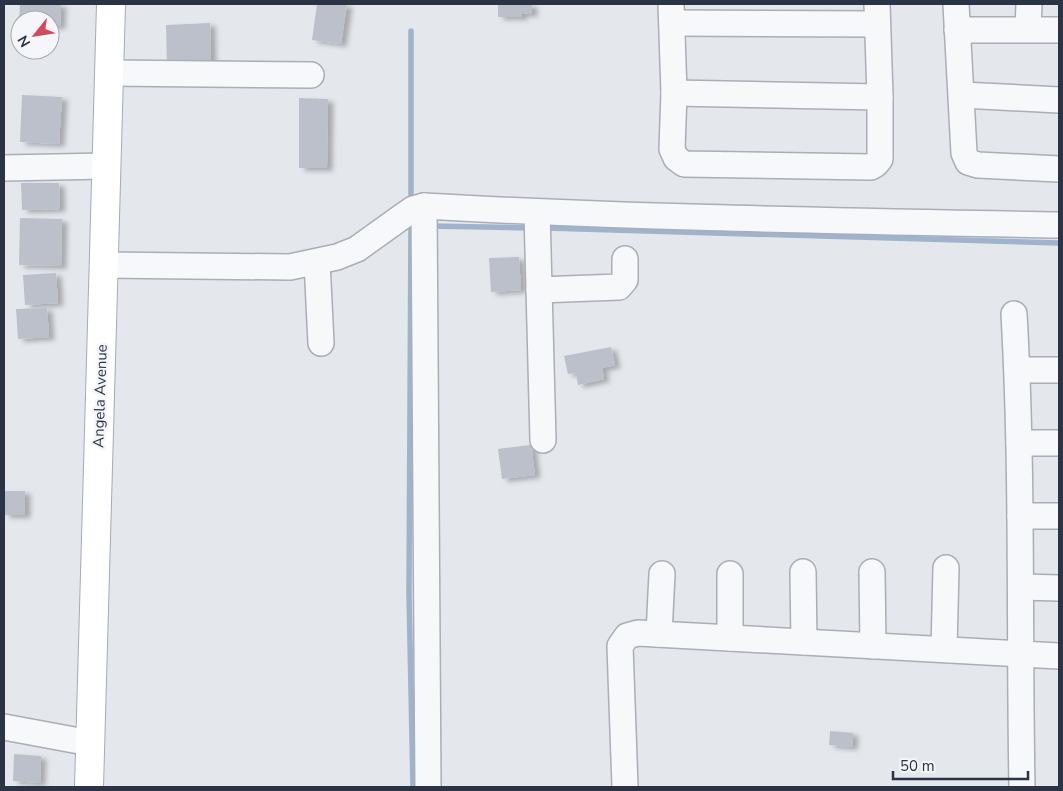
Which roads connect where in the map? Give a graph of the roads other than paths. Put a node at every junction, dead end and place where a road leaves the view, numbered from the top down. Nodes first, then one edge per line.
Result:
1 (111, 4) edge
2 (956, 4) edge
3 (1029, 4) edge
4 (671, 13) edge
5 (877, 14) edge
6 (1028, 29) junction
7 (957, 30) junction
8 (1059, 30) edge
9 (109, 73) junction
10 (311, 75) dead end
11 (674, 93) junction
12 (962, 95) junction
13 (880, 97) junction
14 (1059, 100) edge
15 (106, 166) junction
16 (4, 168) edge
17 (1059, 169) edge
18 (424, 206) junction
19 (537, 212) junction
20 (1059, 225) edge
21 (625, 259) dead end
22 (317, 262) junction
23 (104, 265) junction
24 (539, 290) junction
25 (1014, 314) dead end
26 (321, 343) dead end
27 (1017, 370) junction
28 (1059, 370) edge
29 (542, 440) dead end
30 (1019, 443) junction
31 (1059, 444) edge
32 (1020, 516) junction
33 (1059, 516) edge
34 (946, 568) dead end
35 (803, 572) dead end
36 (872, 572) dead end
37 (662, 574) dead end
38 (730, 574) dead end
39 (1021, 587) junction
40 (1059, 588) edge
41 (659, 634) junction
42 (730, 638) junction
43 (804, 642) junction
44 (873, 646) junction
45 (944, 649) junction
46 (1019, 653) junction
47 (1059, 656) edge
48 (4, 727) edge
49 (90, 743) junction
50 (89, 787) edge
51 (428, 787) edge
52 (624, 787) edge
53 (1022, 787) edge

1 - 9 main road, Angela Avenue
2 - 7 street
3 - 6 street
4 - 5 street
4 - 11 street
5 - 13 street
6 - 7 street
6 - 8 street
7 - 12 street
9 - 10 street
9 - 15 main road, Angela Avenue
11 - 13 street
11 - 13 street
12 - 14 street
12 - 17 street
15 - 16 street
15 - 23 main road, Angela Avenue
18 - 19 street
18 - 22 street
18 - 51 street
19 - 20 street
19 - 24 street
21 - 24 street
22 - 23 street
22 - 26 street
23 - 49 main road, Angela Avenue
24 - 29 street
25 - 27 street
27 - 28 street
27 - 30 street
30 - 31 street
30 - 32 street
32 - 33 street
32 - 39 street
34 - 45 street
35 - 43 street
36 - 44 street
37 - 41 street
38 - 42 street
39 - 40 street
39 - 46 street
41 - 42 street
41 - 52 street
42 - 43 street
43 - 44 street
44 - 45 street
45 - 46 street
46 - 47 street
46 - 53 street
48 - 49 street
49 - 50 main road, Angela Avenue

